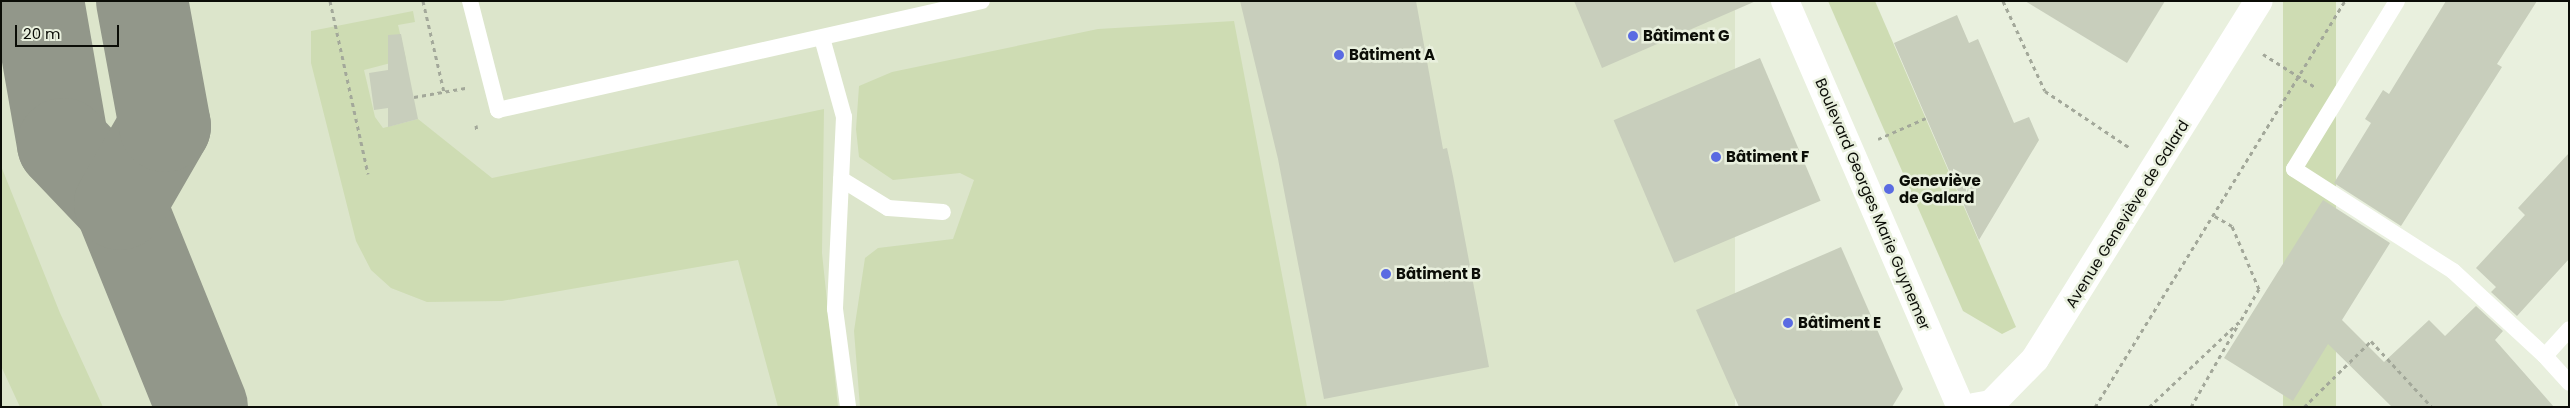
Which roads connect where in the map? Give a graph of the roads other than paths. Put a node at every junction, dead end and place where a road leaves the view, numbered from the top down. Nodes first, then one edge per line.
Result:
1 (470, 1) edge
2 (982, 1) edge
3 (1785, 1) edge
4 (2259, 1) edge
5 (2398, 1) edge
6 (822, 38) junction
7 (841, 179) junction
8 (943, 212) dead end
9 (2569, 329) edge
10 (2545, 356) junction
11 (2569, 383) edge
12 (848, 407) edge
13 (1961, 407) edge
14 (1974, 407) edge

1 - 6 lane
2 - 6 lane
3 - 13 street, Boulevard Georges Marie Guynemer
4 - 14 street, Avenue Geneviève de Galard
5 - 10 lane
6 - 7 lane
7 - 8 lane
7 - 12 lane
9 - 10 lane
10 - 11 lane

